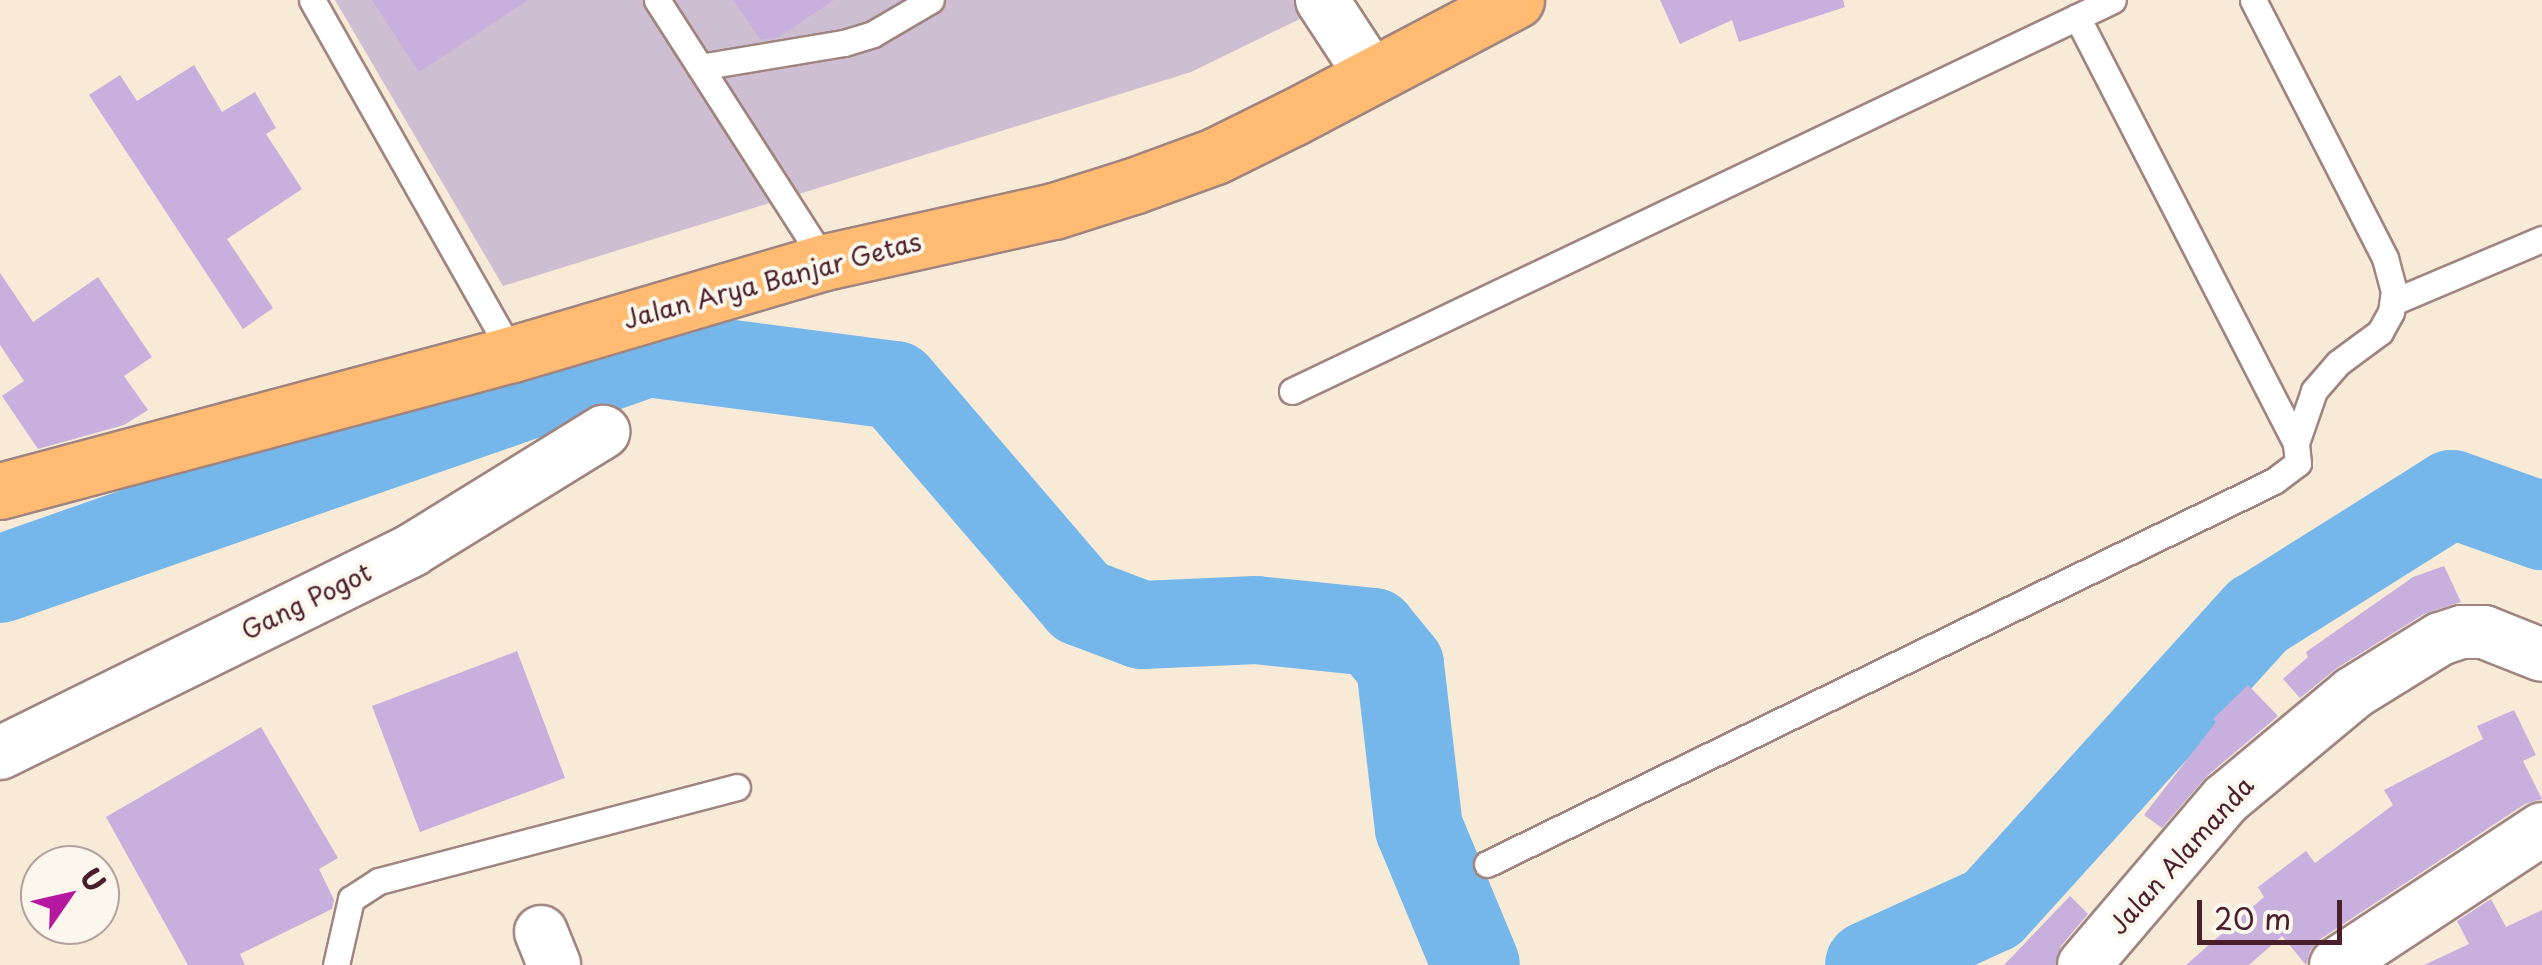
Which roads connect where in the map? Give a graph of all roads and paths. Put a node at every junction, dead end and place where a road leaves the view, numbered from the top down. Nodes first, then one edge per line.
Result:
1 (312, 0) edge
2 (657, 0) edge
3 (930, 0) edge
4 (1322, 0) edge
5 (1516, 0) edge
6 (2113, 0) edge
7 (2253, 0) edge
8 (2077, 17) junction
9 (700, 67) junction
10 (1371, 75) junction
11 (2542, 239) edge
12 (825, 262) junction
13 (2393, 302) junction
14 (512, 354) junction
15 (1292, 391) dead end
16 (603, 432) dead end
17 (2296, 443) junction
18 (0, 492) edge
19 (2542, 655) edge
20 (0, 753) edge
21 (738, 788) dead end
22 (2542, 830) edge
23 (1487, 864) dead end
24 (338, 952) edge
25 (355, 965) edge
26 (2084, 965) edge
27 (2336, 965) edge

1 - 14 lane
2 - 9 lane
3 - 9 lane
4 - 10 street
5 - 10 highway, Jalan Arya Banjar Getas
6 - 8 lane
7 - 13 lane
8 - 15 lane
8 - 17 lane
9 - 12 lane
10 - 12 highway, Jalan Arya Banjar Getas
11 - 13 lane
12 - 14 highway, Jalan Arya Banjar Getas
13 - 17 lane
14 - 18 highway, Jalan Arya Banjar Getas
16 - 20 street, Gang Pogot
17 - 23 lane
19 - 26 street, Jalan Alamanda
21 - 24 lane
22 - 27 street
24 - 25 lane

